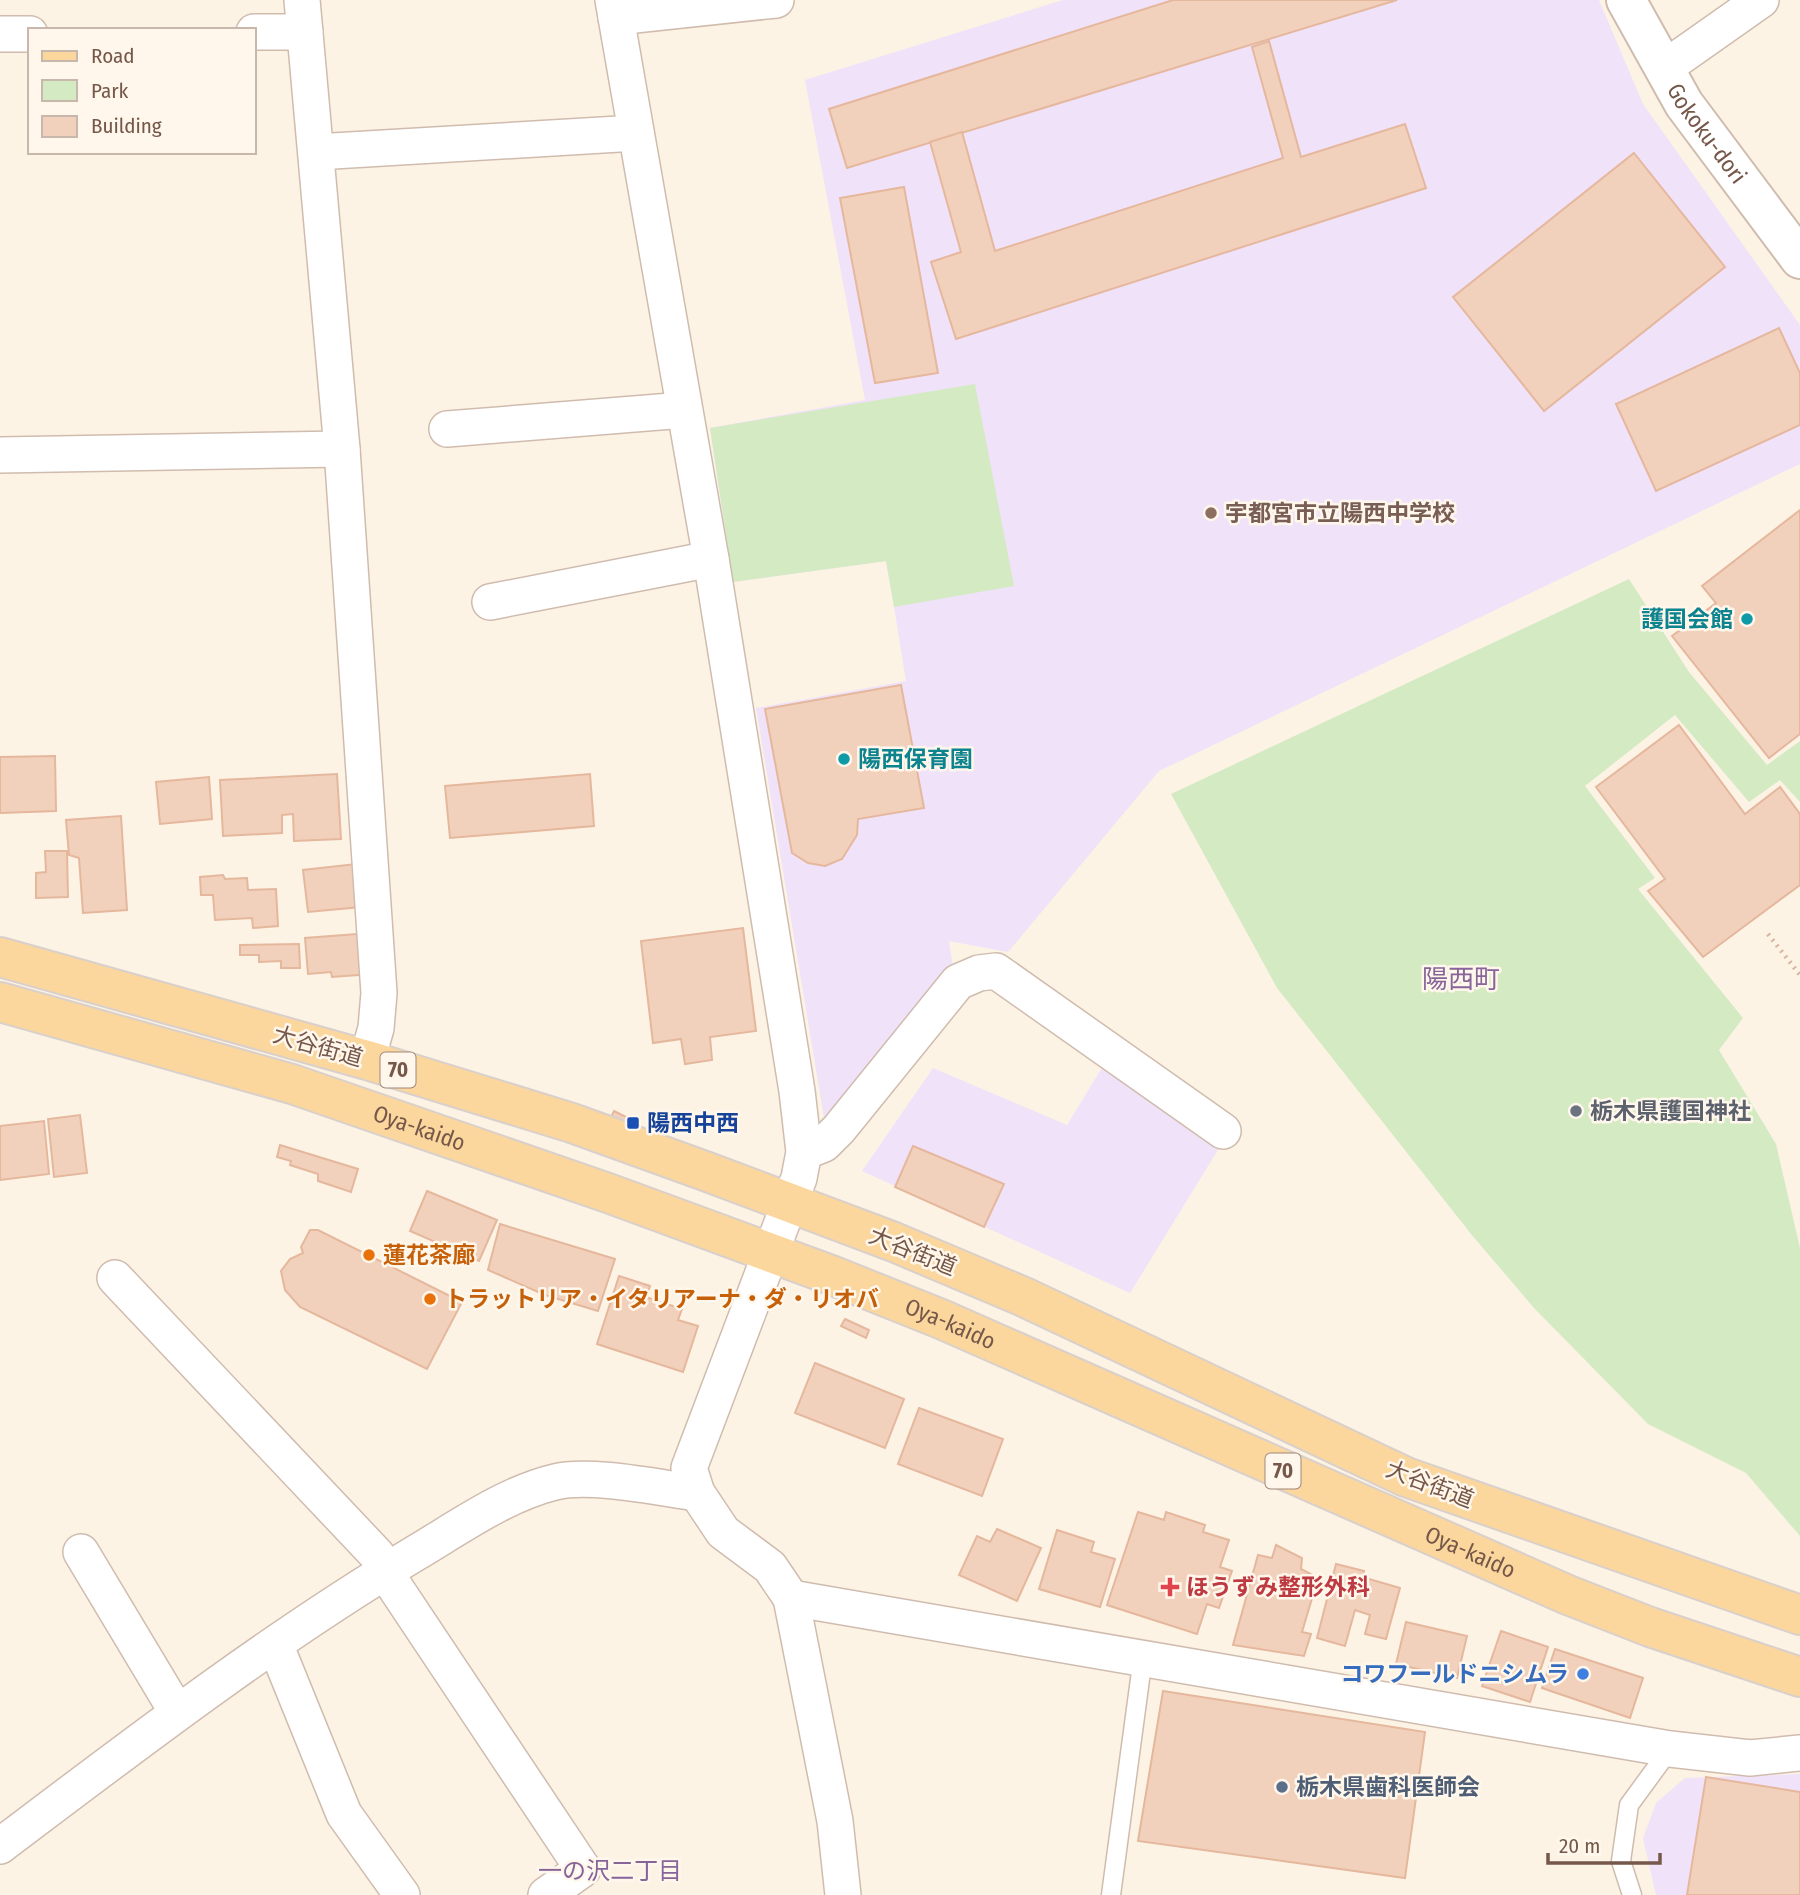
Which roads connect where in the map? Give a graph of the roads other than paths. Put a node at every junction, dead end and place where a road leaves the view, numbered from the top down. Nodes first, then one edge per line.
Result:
1 (776, 0) edge
2 (1626, 0) edge
3 (1761, 0) edge
4 (614, 9) edge
5 (304, 16) edge
6 (256, 31) edge
7 (0, 34) edge
8 (28, 34) edge
9 (1663, 69) junction
10 (635, 133) junction
11 (316, 152) junction
12 (1800, 259) edge
13 (684, 410) junction
14 (447, 429) dead end
15 (342, 449) junction
16 (0, 455) edge
17 (711, 559) junction
18 (489, 602) dead end
19 (0, 957) edge
20 (0, 1002) edge
21 (367, 1060) junction
22 (1223, 1131) dead end
23 (804, 1152) junction
24 (789, 1202) junction
25 (770, 1252) junction
26 (115, 1278) dead end
27 (697, 1493) junction
28 (81, 1552) dead end
29 (385, 1572) junction
30 (791, 1598) junction
31 (1800, 1615) edge
32 (275, 1644) junction
33 (1143, 1657) junction
34 (1800, 1677) edge
35 (177, 1712) junction
36 (1670, 1749) junction
37 (1800, 1754) edge
38 (0, 1846) edge
39 (402, 1895) edge
40 (546, 1895) edge
41 (843, 1895) edge
42 (1111, 1895) edge
43 (1632, 1895) edge

1 - 4 street
2 - 9 street, Gokoku-dori
3 - 9 street
4 - 10 street
5 - 6 street
5 - 11 street
7 - 8 street
9 - 12 street, Gokoku-dori
10 - 11 street
10 - 13 street
11 - 15 street
13 - 14 street
13 - 17 street
15 - 16 street
15 - 21 street
17 - 18 street
17 - 23 street
19 - 21 main road, 大谷街道 / 70
20 - 25 main road, Oya-kaido / 70
21 - 24 main road, 大谷街道 / 70
22 - 23 street
23 - 24 street
24 - 25 street
24 - 31 main road, 大谷街道 / 70
25 - 27 street
25 - 34 main road, Oya-kaido / 70
26 - 29 street
27 - 29 street
27 - 30 street
28 - 35 street
29 - 32 street
29 - 40 street
30 - 33 street
30 - 41 street
32 - 35 street
32 - 39 street
33 - 36 street
33 - 42 lane
35 - 38 street
36 - 37 street
36 - 43 lane

